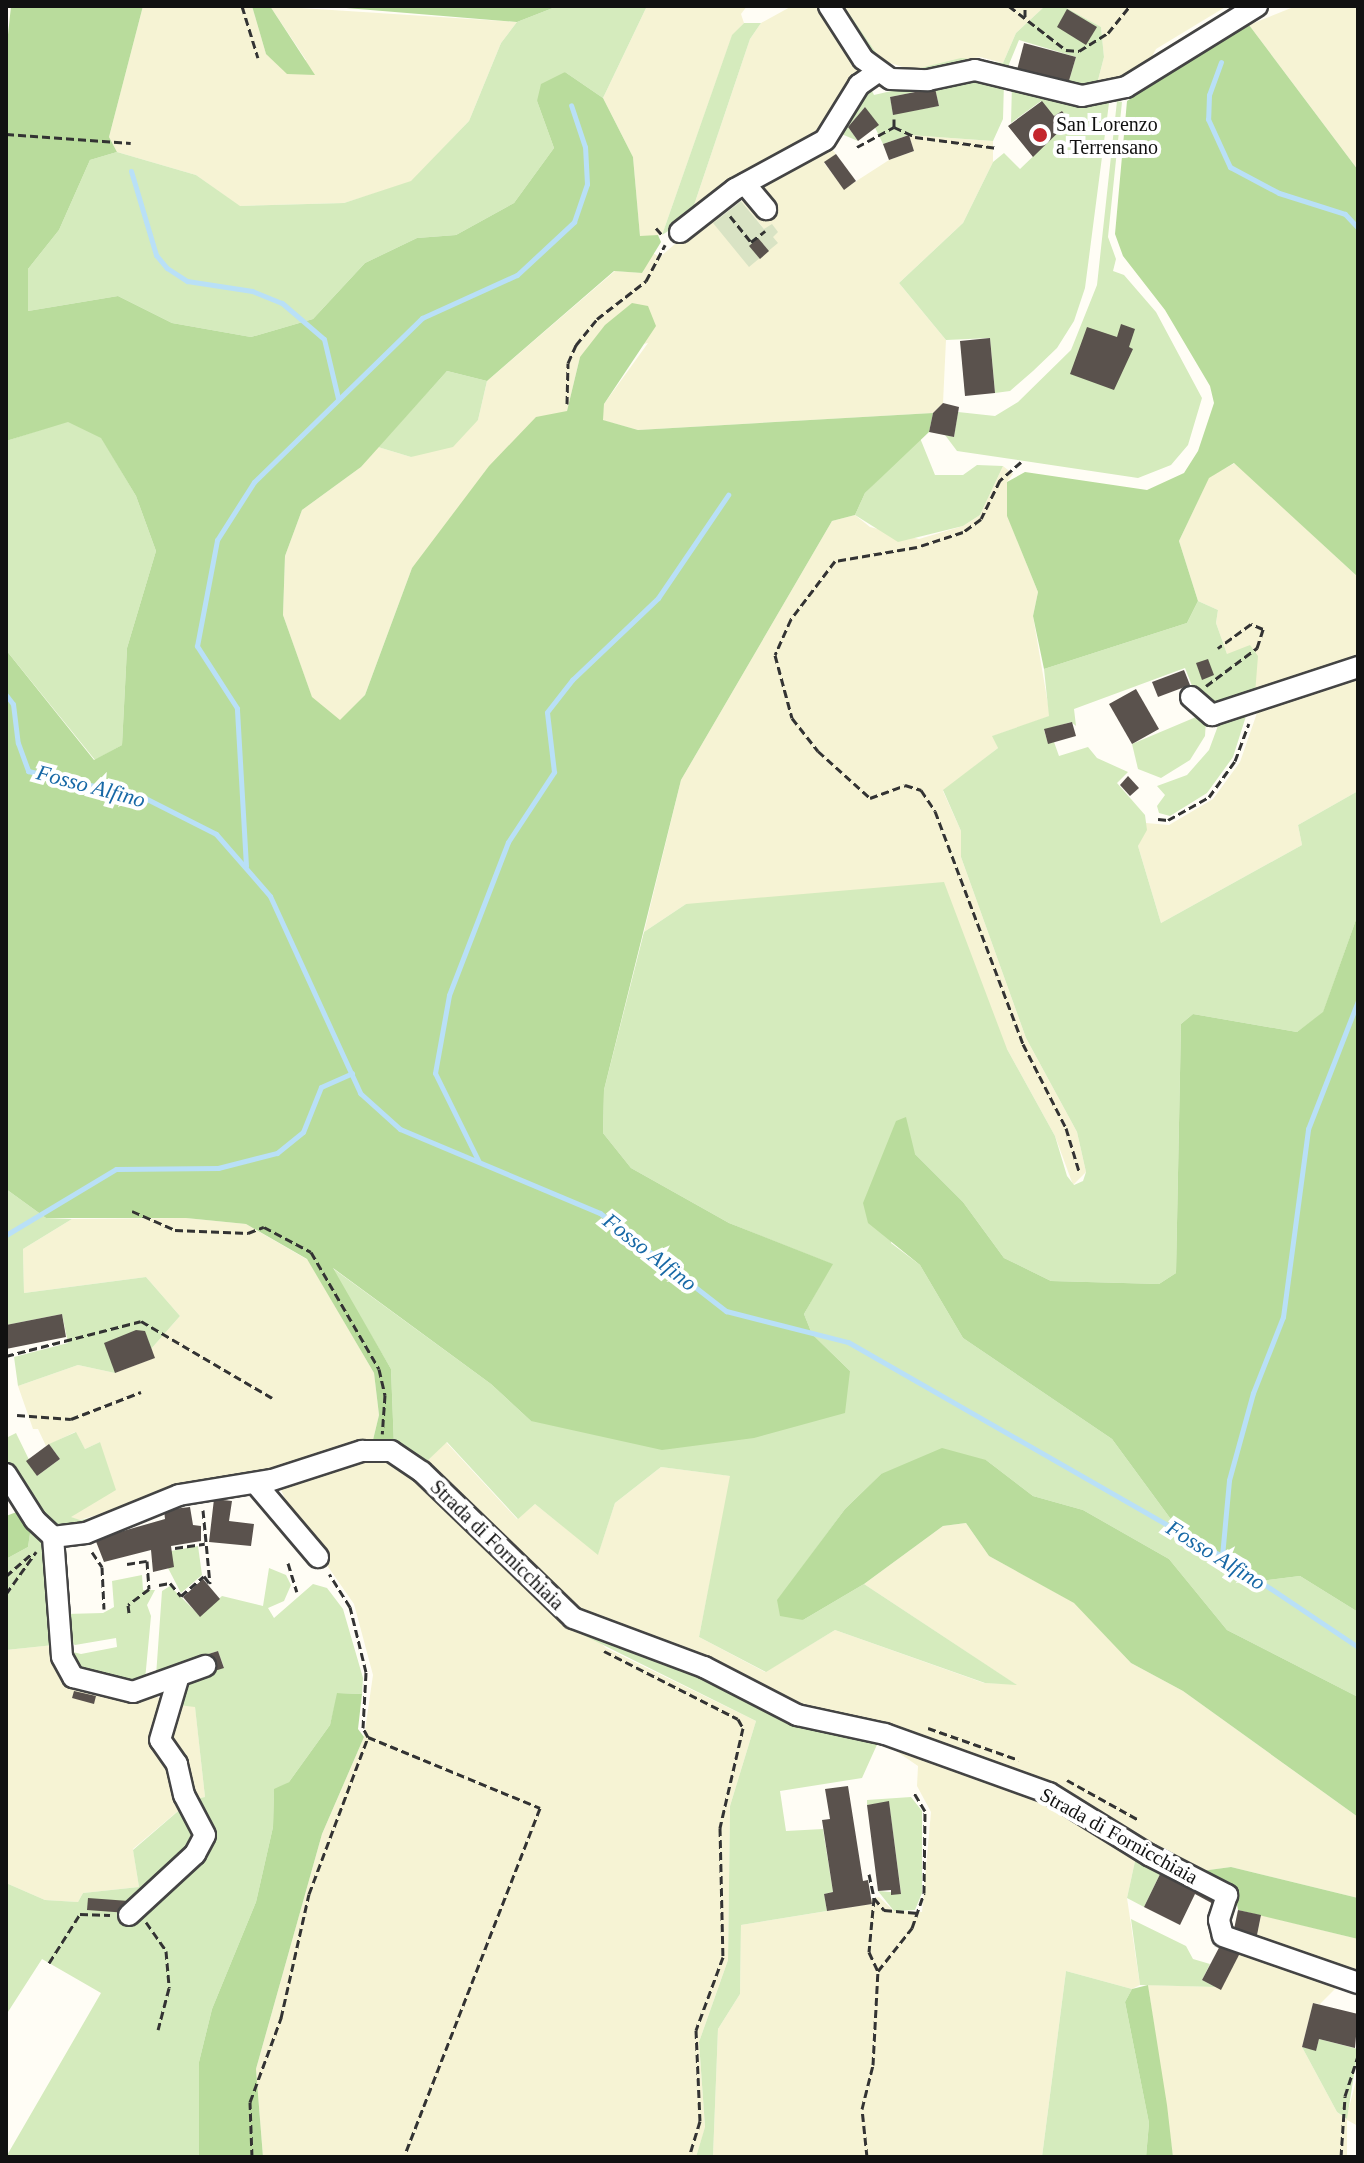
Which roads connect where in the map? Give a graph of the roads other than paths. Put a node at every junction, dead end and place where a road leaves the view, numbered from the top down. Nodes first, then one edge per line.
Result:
1 (829, 6) edge
2 (1257, 6) edge
3 (876, 73) junction
4 (745, 184) junction
5 (766, 209) dead end
6 (680, 232) road end
7 (1358, 667) edge
8 (1191, 697) road end
9 (6, 1474) edge
10 (256, 1484) junction
11 (48, 1540) junction
12 (318, 1557) road end
13 (205, 1666) dead end
14 (178, 1679) junction
15 (133, 1912) road end
16 (1358, 1983) edge

1 - 3 street
2 - 3 street
3 - 4 street
4 - 5 street
4 - 6 street
7 - 8 street
9 - 11 street
10 - 11 street
10 - 12 street
10 - 16 street, Strada di Fornicchiaia
11 - 14 street
13 - 14 street
14 - 15 street

